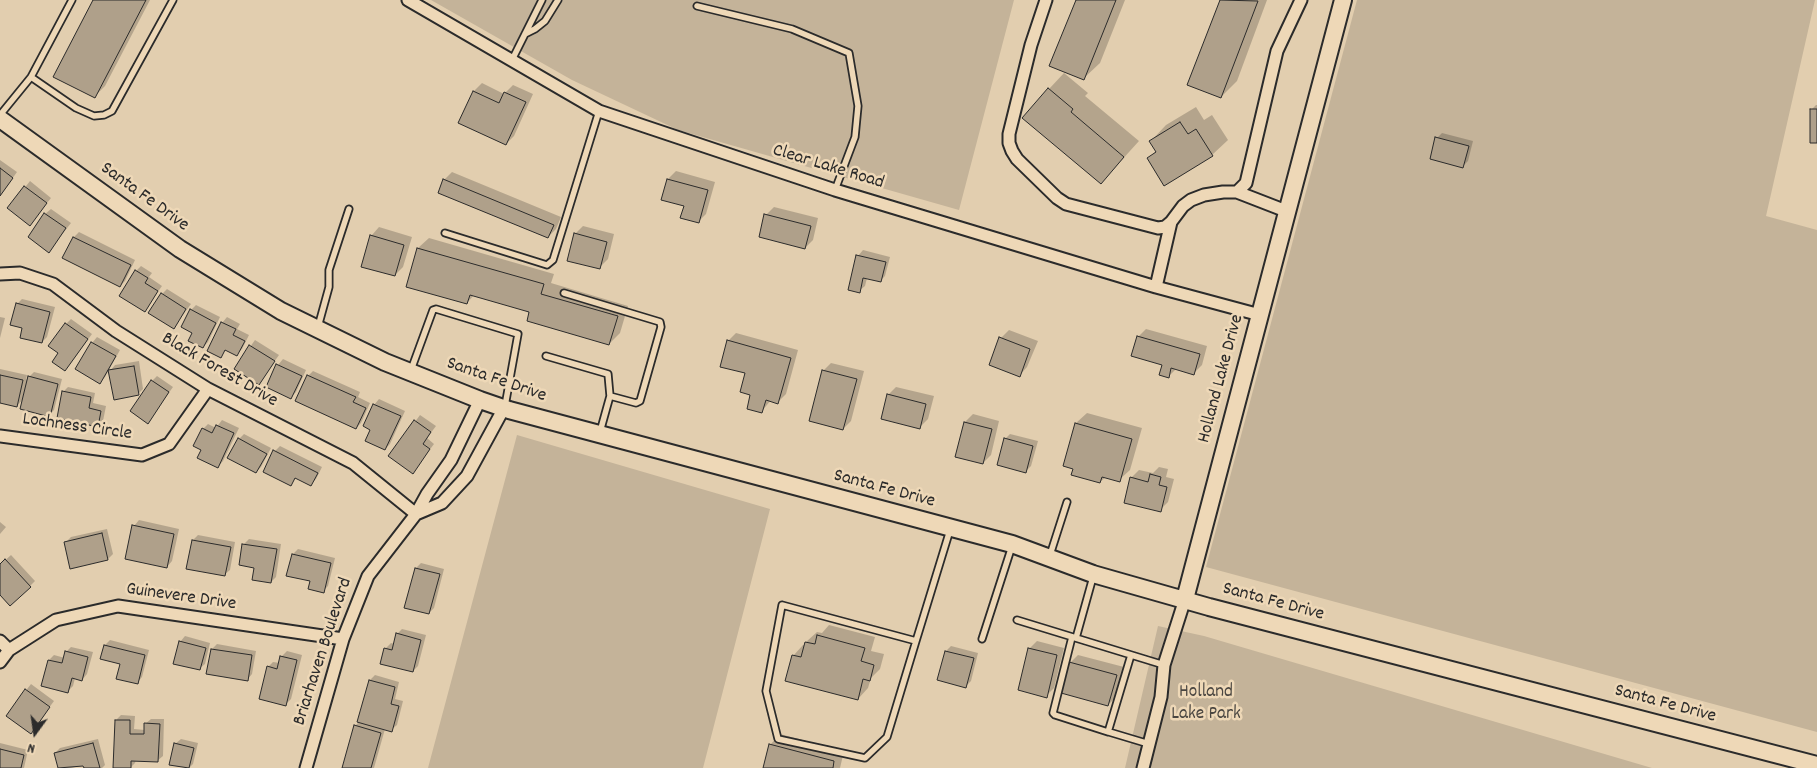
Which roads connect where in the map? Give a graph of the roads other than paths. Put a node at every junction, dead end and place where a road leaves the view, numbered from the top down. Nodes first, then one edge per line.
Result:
1 (72, 0) edge
2 (173, 0) edge
3 (408, 0) edge
4 (542, 0) edge
5 (558, 0) edge
6 (1046, 0) edge
7 (1301, 0) edge
8 (1343, 0) edge
9 (697, 6) dead end
10 (525, 34) junction
11 (512, 60) junction
12 (31, 77) junction
13 (599, 111) junction
14 (0, 117) edge
15 (835, 190) junction
16 (1237, 192) junction
17 (349, 209) dead end
18 (1286, 211) junction
19 (1171, 222) junction
20 (445, 233) dead end
21 (0, 274) edge
22 (1156, 288) junction
23 (564, 293) dead end
24 (1260, 315) junction
25 (317, 329) junction
26 (546, 356) dead end
27 (411, 372) junction
28 (208, 389) junction
29 (610, 396) junction
30 (480, 400) junction
31 (504, 408) junction
32 (600, 434) junction
33 (0, 436) edge
34 (1067, 502) dead end
35 (416, 514) junction
36 (950, 528) junction
37 (1012, 544) junction
38 (1049, 558) junction
39 (1094, 574) junction
40 (1184, 599) junction
41 (1016, 620) dead end
42 (1074, 637) junction
43 (343, 639) junction
44 (982, 639) dead end
45 (0, 641) edge
46 (916, 641) junction
47 (9, 650) junction
48 (1131, 655) junction
49 (0, 662) edge
50 (1164, 665) junction
51 (1109, 732) junction
52 (1149, 744) junction
53 (1817, 765) edge
54 (306, 768) edge
55 (1142, 768) edge

1 - 12 lane
2 - 12 lane
3 - 11 street, Clear Lake Road
4 - 10 lane
5 - 10 lane
6 - 19 street
7 - 16 street
8 - 18 main road, Holland Lake Drive
9 - 15 lane
10 - 11 lane
11 - 13 street, Clear Lake Road
12 - 14 lane
13 - 15 street, Clear Lake Road
13 - 20 lane
14 - 25 main road, Santa Fe Drive
15 - 22 street, Clear Lake Road
16 - 18 street
16 - 19 street
17 - 25 lane
18 - 24 main road, Holland Lake Drive
19 - 22 street
21 - 28 street, Black Forest Drive
22 - 24 street, Clear Lake Road
23 - 29 lane
24 - 40 main road, Holland Lake Drive
25 - 27 main road, Santa Fe Drive
26 - 29 lane
27 - 30 main road, Santa Fe Drive
27 - 31 lane
28 - 33 street, Lochness Circle
28 - 35 street, Black Forest Drive
29 - 32 lane
30 - 31 main road, Santa Fe Drive
30 - 35 street, Briarhaven Boulevard
31 - 32 main road, Santa Fe Drive
31 - 35 street
32 - 36 main road, Santa Fe Drive
34 - 38 lane
35 - 43 street, Briarhaven Boulevard
36 - 37 main road, Santa Fe Drive
36 - 46 lane
37 - 38 main road, Santa Fe Drive
37 - 44 lane
38 - 39 main road, Santa Fe Drive
39 - 40 main road, Santa Fe Drive
39 - 42 lane
40 - 50 street, Holland Lake Drive
40 - 53 main road, Santa Fe Drive
41 - 42 lane
42 - 48 lane
42 - 51 lane
43 - 47 street, Guinevere Drive
43 - 54 street, Briarhaven Boulevard
45 - 47 street
46 - 46 lane
47 - 49 street, Guinevere Drive
48 - 50 lane
48 - 51 lane
50 - 52 street, Holland Lake Drive
51 - 52 lane
52 - 55 street, Holland Lake Drive

